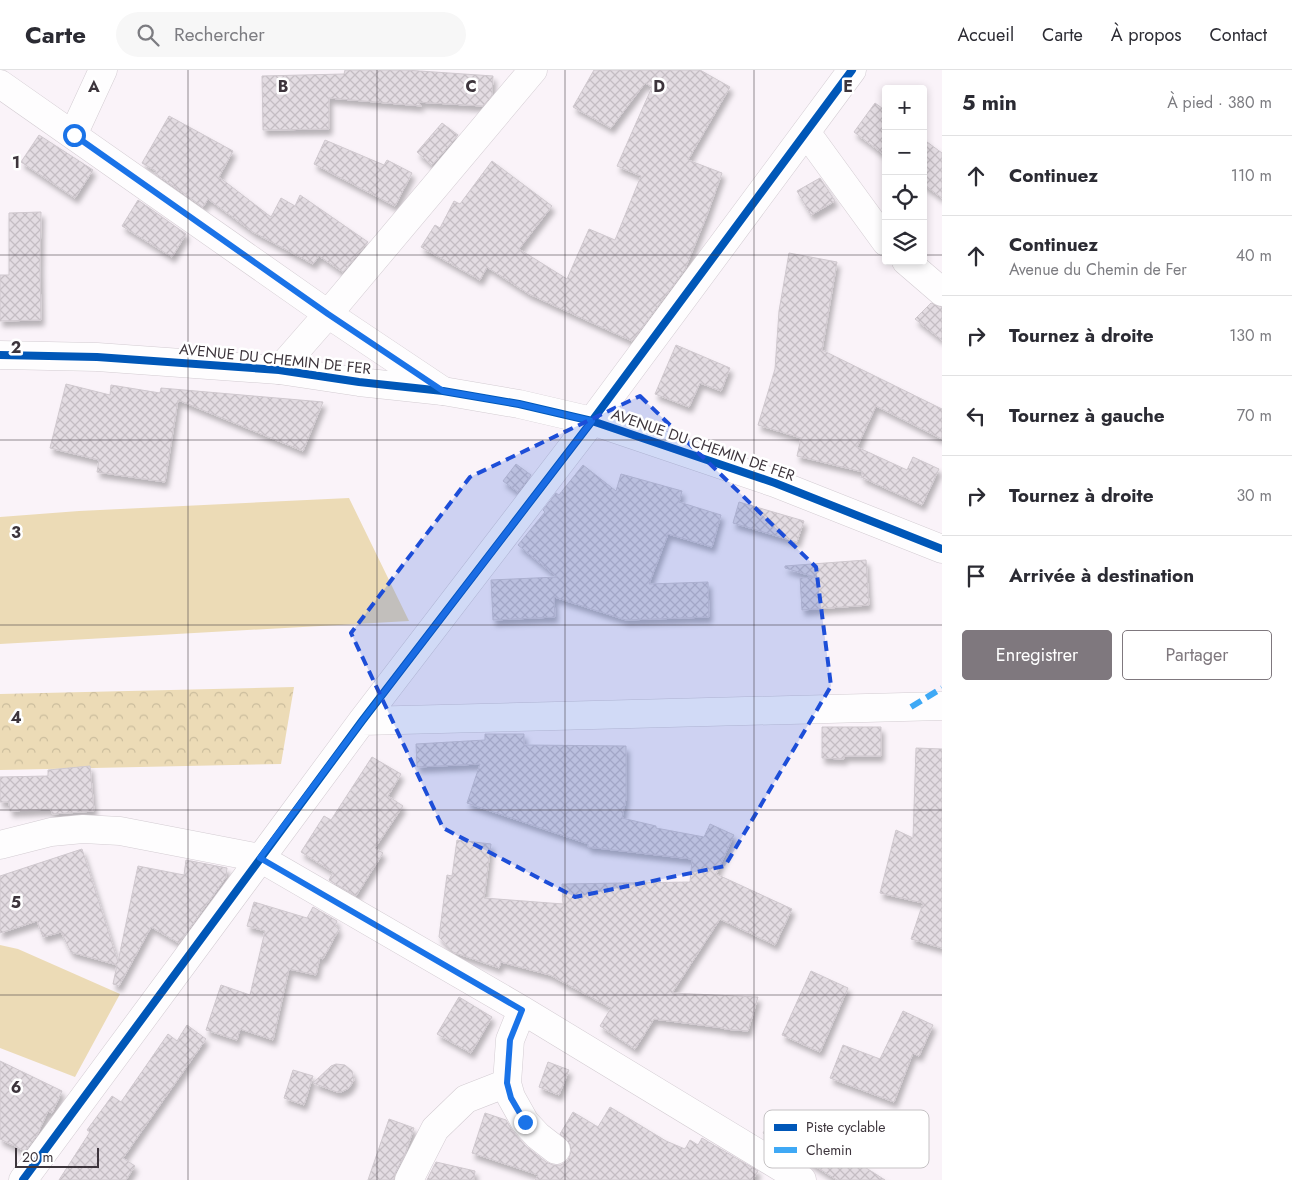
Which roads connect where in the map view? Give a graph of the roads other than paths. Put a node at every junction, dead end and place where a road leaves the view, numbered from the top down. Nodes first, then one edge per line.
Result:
1 (103, 70) edge
2 (533, 70) edge
3 (852, 70) edge
4 (0, 84) edge
5 (806, 132) junction
6 (74, 135) junction
7 (882, 236) edge
8 (911, 265) edge
9 (942, 292) edge
10 (328, 314) junction
11 (0, 355) edge
12 (279, 370) junction
13 (443, 391) junction
14 (592, 421) junction
15 (942, 548) edge
16 (942, 706) edge
17 (362, 721) junction
18 (0, 845) edge
19 (260, 858) junction
20 (522, 1010) junction
21 (507, 1083) junction
22 (556, 1150) dead end
23 (764, 1157) edge
24 (782, 1168) edge
25 (23, 1180) edge
26 (409, 1180) edge
27 (802, 1180) edge

1 - 6 street
2 - 10 street
3 - 5 street
4 - 6 street
5 - 7 street
5 - 14 street
6 - 10 street
8 - 9 street
10 - 12 street
10 - 13 street
11 - 12 street, AVENUE DU CHEMIN DE FER
12 - 13 street, AVENUE DU CHEMIN DE FER
13 - 14 street, AVENUE DU CHEMIN DE FER
14 - 15 street, AVENUE DU CHEMIN DE FER
14 - 17 street
16 - 17 street
17 - 19 street
18 - 19 street
19 - 20 street
19 - 25 street
20 - 21 street
20 - 23 street
21 - 22 street
21 - 26 street
24 - 27 street

